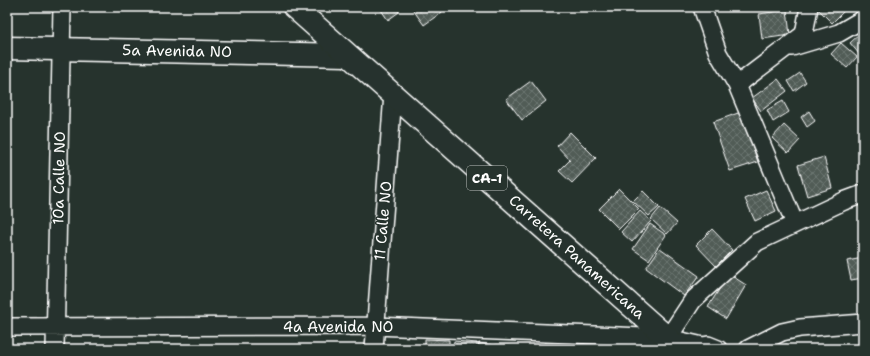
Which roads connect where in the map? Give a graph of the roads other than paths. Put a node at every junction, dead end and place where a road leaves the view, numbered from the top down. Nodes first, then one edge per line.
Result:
1 (62, 7) edge
2 (294, 7) edge
3 (702, 7) edge
4 (808, 7) edge
5 (863, 20) edge
6 (7, 48) edge
7 (61, 49) junction
8 (783, 50) junction
9 (347, 55) junction
10 (737, 85) junction
11 (393, 94) junction
12 (863, 194) edge
13 (795, 224) junction
14 (863, 323) edge
15 (375, 326) junction
16 (7, 328) edge
17 (56, 328) junction
18 (671, 345) edge
19 (55, 349) edge
20 (374, 349) edge
21 (718, 349) edge
22 (748, 349) edge

1 - 7 street, 10a Calle NO
2 - 9 main road, Carretera Panamericana / CA-1
3 - 10 street
4 - 8 street
5 - 8 street
6 - 7 main road, 5a Avenida NO
7 - 9 main road, 5a Avenida NO
7 - 17 street, 10a Calle NO
8 - 10 street
9 - 11 main road, Carretera Panamericana / CA-1
10 - 13 street
11 - 15 street, 11 Calle NO
11 - 18 main road, Carretera Panamericana / CA-1
12 - 13 street
13 - 18 street
14 - 22 street
15 - 17 street, 4a Avenida NO
15 - 18 street, 4a Avenida NO
15 - 20 street, 11 Calle NO
16 - 17 street, 4a Avenida NO
17 - 19 street, 10a Calle NO
18 - 21 street, 4a Avenida NO

